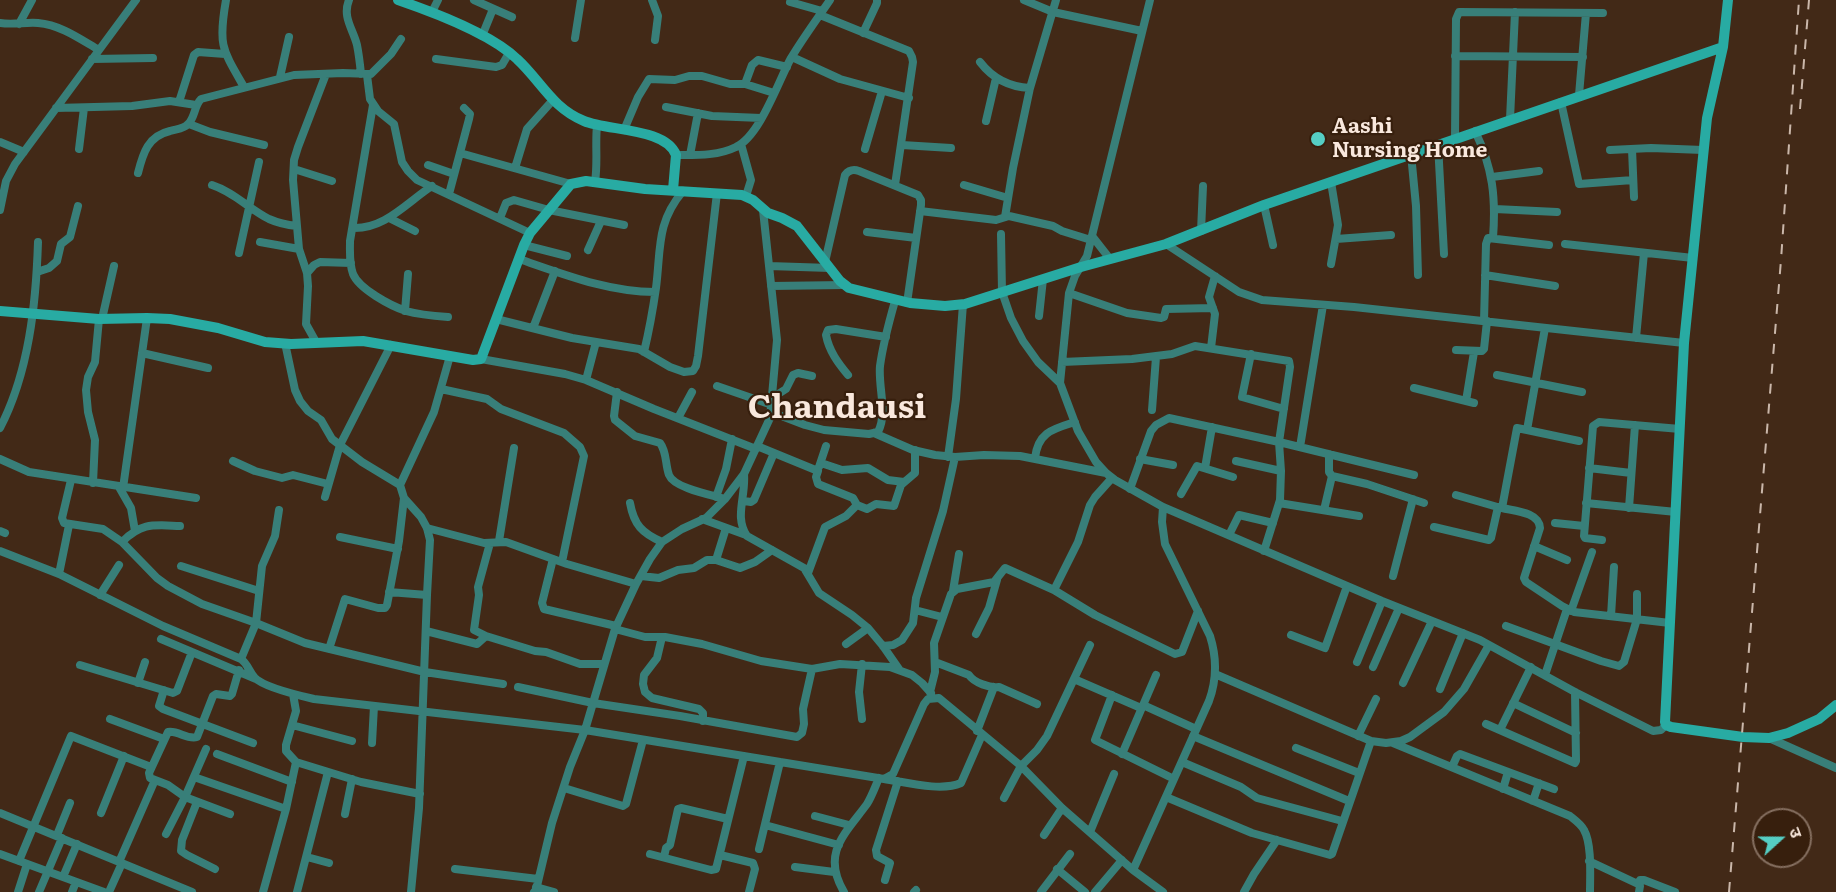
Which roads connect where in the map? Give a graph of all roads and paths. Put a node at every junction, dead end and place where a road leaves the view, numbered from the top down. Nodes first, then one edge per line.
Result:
1 (32, 0) edge
2 (136, 0) edge
3 (226, 0) edge
4 (349, 0) edge
5 (438, 0) edge
6 (474, 0) edge
7 (581, 0) edge
8 (652, 0) edge
9 (877, 0) edge
10 (1024, 0) edge
11 (1056, 0) edge
12 (1150, 0) edge
13 (1728, 0) edge
14 (402, 1) edge
15 (828, 1) edge
16 (790, 2) dead end
17 (493, 9) junction
18 (432, 12) junction
19 (1053, 12) junction
20 (1515, 12) junction
21 (821, 13) junction
22 (1586, 13) junction
23 (1603, 13) dead end
24 (512, 17) dead end
25 (0, 24) edge
26 (19, 24) junction
27 (1142, 31) junction
28 (863, 33) junction
29 (482, 36) junction
30 (289, 37) dead end
31 (575, 38) dead end
32 (401, 39) dead end
33 (655, 40) dead end
34 (1722, 46) junction
35 (99, 50) junction
36 (509, 53) junction
37 (225, 54) junction
38 (1455, 56) junction
39 (1514, 56) junction
40 (792, 57) junction
41 (1582, 57) junction
42 (153, 58) dead end
43 (92, 59) junction
44 (436, 59) dead end
45 (980, 62) dead end
46 (787, 67) junction
47 (326, 74) junction
48 (364, 74) junction
49 (280, 77) junction
50 (996, 78) junction
51 (745, 84) junction
52 (244, 87) junction
53 (1030, 88) junction
54 (882, 91) junction
55 (774, 93) junction
56 (1579, 95) junction
57 (909, 99) junction
58 (553, 100) junction
59 (179, 102) junction
60 (1560, 102) junction
61 (196, 105) junction
62 (373, 105) junction
63 (666, 107) dead end
64 (56, 108) junction
65 (84, 108) junction
66 (464, 108) dead end
67 (698, 113) junction
68 (761, 118) junction
69 (1510, 119) junction
70 (986, 121) dead end
71 (189, 124) junction
72 (597, 125) junction
73 (624, 130) junction
74 (1475, 131) junction
75 (1455, 138) junction
76 (0, 142) edge
77 (741, 144) junction
78 (1438, 144) junction
79 (264, 145) dead end
80 (902, 145) junction
81 (865, 148) dead end
82 (951, 148) dead end
83 (79, 149) dead end
84 (1632, 149) junction
85 (1610, 150) dead end
86 (1703, 150) junction
87 (24, 152) junction
88 (460, 153) junction
89 (1411, 154) junction
90 (676, 155) junction
91 (690, 155) junction
92 (259, 162) dead end
93 (428, 165) dead end
94 (515, 168) junction
95 (294, 169) junction
96 (1539, 171) dead end
97 (138, 173) dead end
98 (454, 174) junction
99 (1492, 177) junction
100 (1633, 180) junction
101 (332, 181) dead end
102 (595, 182) junction
103 (1330, 182) junction
104 (571, 184) junction
105 (212, 185) dead end
106 (895, 185) junction
107 (964, 185) dead end
108 (432, 186) junction
109 (1203, 186) dead end
110 (2, 190) edge
111 (678, 191) junction
112 (717, 193) junction
113 (449, 194) junction
114 (746, 196) junction
115 (1634, 197) dead end
116 (1008, 198) junction
117 (1264, 205) junction
118 (78, 206) dead end
119 (249, 206) junction
120 (1495, 209) junction
121 (0, 210) edge
122 (549, 210) junction
123 (763, 210) junction
124 (920, 211) junction
125 (1557, 212) dead end
126 (1005, 217) junction
127 (389, 218) junction
128 (500, 218) junction
129 (601, 221) junction
130 (624, 225) dead end
131 (297, 226) junction
132 (353, 228) junction
133 (415, 231) dead end
134 (1201, 231) junction
135 (867, 232) dead end
136 (531, 233) junction
137 (1001, 234) dead end
138 (1390, 235) dead end
139 (916, 238) junction
140 (1092, 238) junction
141 (1493, 238) junction
142 (1336, 239) junction
143 (38, 242) dead end
144 (260, 242) dead end
145 (1166, 244) junction
146 (1565, 244) dead end
147 (524, 245) junction
148 (1273, 245) dead end
149 (1549, 245) dead end
150 (299, 249) junction
151 (588, 250) dead end
152 (240, 253) dead end
153 (1644, 253) junction
154 (1444, 254) dead end
155 (567, 256) dead end
156 (1693, 258) junction
157 (519, 259) junction
158 (1110, 259) junction
159 (351, 263) junction
160 (1332, 264) dead end
161 (828, 265) junction
162 (114, 266) dead end
163 (769, 266) junction
164 (1081, 267) junction
165 (555, 271) junction
166 (37, 272) junction
167 (307, 273) junction
168 (408, 274) dead end
169 (1418, 275) dead end
170 (1485, 275) junction
171 (1215, 276) junction
172 (1043, 279) junction
173 (844, 285) junction
174 (771, 286) junction
175 (1555, 286) dead end
176 (656, 292) junction
177 (1002, 292) junction
178 (1069, 293) junction
179 (895, 301) junction
180 (907, 303) junction
181 (963, 304) junction
182 (1323, 305) junction
183 (1213, 308) junction
184 (405, 310) junction
185 (0, 311) edge
186 (33, 314) junction
187 (1039, 316) dead end
188 (448, 317) dead end
189 (147, 318) junction
190 (101, 319) junction
191 (496, 319) junction
192 (1486, 321) junction
193 (533, 328) junction
194 (1545, 328) junction
195 (886, 337) junction
196 (1636, 338) junction
197 (316, 342) junction
198 (596, 342) junction
199 (285, 343) junction
200 (1684, 343) junction
201 (391, 345) junction
202 (1211, 348) junction
203 (1456, 350) dead end
204 (1474, 351) junction
205 (645, 352) junction
206 (142, 353) junction
207 (1251, 354) junction
208 (450, 356) junction
209 (1156, 357) junction
210 (480, 359) junction
211 (1062, 362) junction
212 (208, 368) dead end
213 (848, 375) dead end
214 (1497, 375) dead end
215 (812, 376) dead end
216 (586, 380) junction
217 (1060, 383) junction
218 (1535, 383) junction
219 (717, 386) dead end
220 (1414, 388) dead end
221 (441, 389) junction
222 (617, 392) junction
223 (692, 392) dead end
224 (1582, 392) dead end
225 (772, 405) junction
226 (1284, 409) junction
227 (1152, 410) dead end
228 (678, 418) junction
229 (1075, 422) junction
230 (1635, 425) junction
231 (1212, 427) junction
232 (0, 428) edge
233 (1680, 429) junction
234 (1527, 430) junction
235 (874, 433) junction
236 (732, 439) junction
237 (1579, 441) dead end
238 (1279, 442) junction
239 (340, 445) junction
240 (826, 446) dead end
241 (757, 447) junction
242 (1300, 447) junction
243 (514, 448) dead end
244 (915, 450) junction
245 (774, 453) junction
246 (1329, 454) junction
247 (952, 457) junction
248 (1035, 458) junction
249 (0, 459) edge
250 (1140, 459) junction
251 (234, 460) dead end
252 (1236, 461) dead end
253 (1173, 465) dead end
254 (819, 467) junction
255 (1205, 468) junction
256 (1589, 468) junction
257 (1281, 471) junction
258 (1631, 473) junction
259 (744, 474) junction
260 (1109, 475) junction
261 (1414, 475) dead end
262 (1332, 476) junction
263 (1233, 477) dead end
264 (71, 480) junction
265 (904, 482) junction
266 (93, 483) junction
267 (328, 484) junction
268 (400, 485) junction
269 (121, 488) junction
270 (1130, 489) junction
271 (1181, 494) dead end
272 (1456, 495) dead end
273 (716, 496) junction
274 (324, 497) dead end
275 (196, 498) dead end
276 (404, 498) junction
277 (725, 499) junction
278 (1413, 499) junction
279 (744, 501) junction
280 (630, 503) dead end
281 (1280, 503) junction
282 (1424, 503) dead end
283 (1586, 503) junction
284 (857, 506) junction
285 (1163, 507) junction
286 (1500, 507) junction
287 (1629, 508) junction
288 (279, 510) dead end
289 (1324, 510) junction
290 (1676, 512) junction
291 (1359, 516) dead end
292 (702, 519) junction
293 (1555, 523) dead end
294 (1273, 524) junction
295 (69, 525) junction
296 (180, 526) dead end
297 (1584, 526) junction
298 (1434, 527) dead end
299 (427, 528) junction
300 (726, 528) junction
301 (135, 531) junction
302 (1229, 535) junction
303 (747, 536) junction
304 (340, 537) dead end
305 (1602, 540) dead end
306 (499, 541) junction
307 (122, 542) junction
308 (662, 542) junction
309 (490, 543) junction
310 (1534, 546) junction
311 (398, 549) junction
312 (772, 550) junction
313 (0, 551) edge
314 (1264, 551) junction
315 (1592, 552) dead end
316 (959, 554) dead end
317 (553, 559) junction
318 (716, 560) junction
319 (1567, 560) dead end
320 (562, 562) junction
321 (119, 565) dead end
322 (181, 566) dead end
323 (1614, 567) dead end
324 (808, 573) junction
325 (59, 574) junction
326 (641, 576) junction
327 (1393, 576) dead end
328 (997, 580) junction
329 (636, 584) junction
330 (1347, 586) junction
331 (1054, 590) junction
332 (259, 591) junction
333 (953, 591) junction
334 (389, 592) junction
335 (1637, 594) dead end
336 (100, 595) junction
337 (426, 595) junction
338 (1383, 601) junction
339 (1399, 608) junction
340 (915, 609) junction
341 (1569, 610) junction
342 (1198, 611) junction
343 (1611, 616) junction
344 (942, 617) junction
345 (1638, 619) junction
346 (1432, 621) junction
347 (256, 623) junction
348 (1670, 623) junction
349 (1506, 626) dead end
350 (616, 627) junction
351 (868, 628) junction
352 (426, 631) junction
353 (1463, 633) junction
354 (976, 634) dead end
355 (1291, 635) dead end
356 (486, 636) junction
357 (662, 637) junction
358 (161, 639) dead end
359 (846, 644) dead end
360 (1090, 645) dead end
361 (1489, 645) junction
362 (1556, 645) junction
363 (883, 646) junction
364 (329, 649) junction
365 (192, 652) junction
366 (241, 659) junction
367 (145, 662) dead end
368 (934, 662) junction
369 (1357, 662) dead end
370 (604, 664) junction
371 (862, 664) junction
372 (80, 665) dead end
373 (1373, 667) dead end
374 (1531, 667) junction
375 (812, 669) junction
376 (899, 669) junction
377 (239, 670) junction
378 (425, 672) junction
379 (1215, 674) junction
380 (1156, 675) dead end
381 (1545, 675) junction
382 (255, 677) junction
383 (1074, 679) junction
384 (138, 683) junction
385 (1403, 683) dead end
386 (503, 684) dead end
387 (518, 687) dead end
388 (994, 687) junction
389 (1440, 689) dead end
390 (164, 690) junction
391 (1575, 692) junction
392 (293, 694) junction
393 (931, 694) junction
394 (1112, 695) junction
395 (1376, 699) dead end
396 (593, 703) junction
397 (1513, 703) junction
398 (1037, 704) dead end
399 (1836, 705) edge
400 (374, 706) junction
401 (1142, 707) junction
402 (422, 713) junction
403 (110, 718) dead end
404 (862, 719) dead end
405 (703, 721) junction
406 (202, 724) junction
407 (1486, 724) dead end
408 (292, 725) junction
409 (1666, 725) junction
410 (585, 730) junction
411 (1500, 730) junction
412 (979, 733) junction
413 (1195, 733) junction
414 (1576, 733) junction
415 (1358, 736) junction
416 (1770, 738) junction
417 (164, 739) junction
418 (643, 740) junction
419 (352, 741) dead end
420 (1371, 741) junction
421 (253, 743) dead end
422 (372, 743) dead end
423 (1394, 743) junction
424 (1296, 748) dead end
425 (206, 749) dead end
426 (217, 754) dead end
427 (1122, 754) junction
428 (124, 756) junction
429 (744, 756) junction
430 (296, 762) junction
431 (780, 762) junction
432 (1182, 762) junction
433 (151, 766) junction
434 (1020, 766) junction
435 (1452, 767) junction
436 (1836, 768) edge
437 (328, 772) junction
438 (1508, 772) junction
439 (1359, 773) junction
440 (1114, 774) dead end
441 (194, 777) junction
442 (352, 779) junction
443 (882, 779) junction
444 (1174, 779) junction
445 (155, 780) junction
446 (898, 781) junction
447 (292, 782) junction
448 (1539, 783) junction
449 (564, 788) junction
450 (1503, 789) junction
451 (1554, 789) dead end
452 (420, 795) junction
453 (185, 797) junction
454 (1166, 797) junction
455 (1004, 798) dead end
456 (1349, 801) junction
457 (1533, 801) junction
458 (197, 802) junction
459 (70, 803) dead end
460 (1062, 808) junction
461 (286, 809) junction
462 (0, 813) edge
463 (101, 813) dead end
464 (230, 814) dead end
465 (345, 814) dead end
466 (815, 816) dead end
467 (728, 819) junction
468 (1342, 820) junction
469 (765, 825) junction
470 (849, 825) junction
471 (34, 826) junction
472 (1090, 832) junction
473 (166, 834) dead end
474 (1044, 834) dead end
475 (60, 837) junction
476 (1276, 840) junction
477 (78, 844) junction
478 (839, 845) junction
479 (759, 849) dead end
480 (0, 854) edge
481 (650, 854) dead end
482 (1070, 854) dead end
483 (720, 855) junction
484 (307, 857) junction
485 (664, 857) junction
486 (1122, 860) junction
487 (1589, 861) junction
488 (23, 862) junction
489 (121, 862) junction
490 (329, 863) dead end
491 (795, 867) dead end
492 (215, 869) dead end
493 (455, 869) dead end
494 (1057, 869) junction
495 (1132, 870) junction
496 (48, 872) junction
497 (834, 872) junction
498 (63, 877) junction
499 (885, 880) dead end
500 (75, 882) junction
501 (536, 886) edge
502 (1639, 888) edge
503 (18, 892) edge
504 (39, 892) edge
505 (72, 892) edge
506 (104, 892) edge
507 (109, 892) edge
508 (192, 892) edge
509 (263, 892) edge
510 (297, 892) edge
511 (411, 892) edge
512 (554, 892) edge
513 (749, 892) edge
514 (844, 892) edge
515 (1041, 892) edge
516 (1085, 892) edge
517 (1095, 892) edge
518 (1162, 892) edge
519 (1244, 892) edge
520 (1590, 892) edge
521 (1675, 892) edge

1 - 26 street
2 - 35 street
3 - 37 street
4 - 48 street
5 - 18 street
6 - 17 street
7 - 31 street
8 - 33 street
9 - 28 street
10 - 19 street
11 - 19 street
12 - 27 street
13 - 34 street
14 - 18 street
15 - 21 street
16 - 21 street
17 - 24 street
17 - 29 street
18 - 29 street
19 - 27 street
19 - 53 street
20 - 22 street
20 - 38 street
20 - 39 street
21 - 28 street
21 - 40 street
22 - 23 street
22 - 41 street
25 - 26 street
26 - 35 street
27 - 140 street
28 - 57 street
29 - 36 street
30 - 49 street
32 - 48 street
34 - 56 street
34 - 86 street
35 - 43 street
36 - 44 street
36 - 58 street
37 - 52 street
37 - 59 street
38 - 39 street
38 - 75 street
39 - 41 street
39 - 69 street
40 - 46 street
40 - 54 street
41 - 56 street
42 - 43 street
43 - 64 street
45 - 50 street
46 - 51 street
46 - 55 street
47 - 48 street
47 - 49 street
47 - 95 street
48 - 62 street
49 - 52 street
50 - 53 street
50 - 70 street
51 - 55 street
51 - 73 street
52 - 61 street
53 - 116 street
54 - 57 street
54 - 81 street
55 - 68 street
56 - 60 street
57 - 80 street
58 - 72 street
58 - 94 street
59 - 61 street
59 - 65 street
60 - 69 street
60 - 100 street
61 - 71 street
62 - 108 street
62 - 132 street
63 - 67 street
64 - 65 street
64 - 87 street
65 - 83 street
66 - 88 street
67 - 68 street
67 - 91 street
68 - 77 street
69 - 74 street
71 - 79 street
71 - 97 street
72 - 73 street
72 - 102 street
73 - 90 street
74 - 75 street
74 - 99 street
75 - 78 street
76 - 87 street
77 - 91 street
77 - 114 street
78 - 89 street
78 - 154 street
80 - 82 street
80 - 106 street
84 - 85 street
84 - 86 street
84 - 100 street
86 - 156 street
87 - 110 street
88 - 94 street
88 - 98 street
89 - 103 street
89 - 169 street
90 - 91 street
90 - 111 street
92 - 119 street
93 - 98 street
94 - 104 street
95 - 101 street
95 - 131 street
96 - 99 street
98 - 113 street
99 - 120 street
100 - 115 street
102 - 104 street
102 - 111 street
103 - 117 street
103 - 142 street
104 - 122 street
105 - 119 street
106 - 124 street
106 - 161 street
107 - 116 street
108 - 113 street
108 - 127 street
109 - 134 street
110 - 121 street
111 - 112 street
111 - 176 street
112 - 114 street
112 - 205 street
113 - 128 street
114 - 123 street
116 - 126 street
117 - 134 street
117 - 148 street
118 - 166 street
119 - 131 street
119 - 152 street
120 - 125 street
120 - 141 street
122 - 128 street
122 - 129 street
122 - 136 street
123 - 161 street
123 - 163 street
124 - 126 street
124 - 139 street
126 - 140 street
127 - 132 street
127 - 133 street
128 - 136 street
129 - 130 street
129 - 151 street
131 - 150 street
132 - 159 street
134 - 145 street
135 - 139 street
136 - 147 street
137 - 177 street
138 - 142 street
139 - 180 street
140 - 158 street
140 - 164 street
141 - 149 street
141 - 170 street
142 - 160 street
143 - 166 street
144 - 150 street
145 - 158 street
145 - 171 street
146 - 153 street
147 - 155 street
147 - 157 street
150 - 167 street
153 - 156 street
153 - 196 street
156 - 200 street
157 - 165 street
157 - 191 street
158 - 164 street
159 - 167 street
159 - 184 street
161 - 163 street
161 - 173 street
162 - 190 street
163 - 174 street
164 - 172 street
164 - 178 street
165 - 176 street
165 - 193 street
166 - 186 street
167 - 197 street
168 - 184 street
170 - 175 street
170 - 192 street
171 - 182 street
171 - 183 street
172 - 177 street
172 - 187 street
173 - 174 street
173 - 179 street
174 - 225 street
176 - 205 street
177 - 181 street
177 - 217 street
178 - 183 street
178 - 211 street
179 - 180 street
179 - 195 street
180 - 181 street
181 - 247 street
182 - 192 street
182 - 242 street
183 - 202 street
184 - 188 street
185 - 186 street
186 - 190 street
186 - 232 street
189 - 190 street
189 - 199 street
189 - 206 street
190 - 266 street
191 - 193 street
191 - 210 street
192 - 194 street
192 - 204 street
193 - 198 street
194 - 196 street
194 - 218 street
195 - 213 street
195 - 235 street
196 - 200 street
197 - 199 street
197 - 201 street
198 - 205 street
198 - 216 street
199 - 239 street
200 - 233 street
201 - 208 street
201 - 239 street
202 - 207 street
202 - 209 street
203 - 204 street
204 - 220 street
206 - 212 street
206 - 269 street
207 - 226 street
207 - 226 street
208 - 210 street
208 - 221 street
209 - 211 street
209 - 227 street
210 - 216 street
211 - 217 street
214 - 218 street
215 - 225 street
216 - 222 street
217 - 229 street
218 - 224 street
218 - 234 street
219 - 225 street
221 - 268 street
221 - 320 street
222 - 228 street
222 - 273 street
223 - 228 street
225 - 235 street
225 - 241 street
226 - 238 street
228 - 236 street
229 - 248 street
229 - 260 street
230 - 233 street
230 - 256 street
230 - 258 street
231 - 238 street
231 - 250 street
231 - 255 street
233 - 290 street
234 - 237 street
234 - 286 street
235 - 244 street
236 - 241 street
236 - 273 street
238 - 242 street
238 - 257 street
239 - 267 street
239 - 268 street
240 - 254 street
241 - 245 street
241 - 259 street
242 - 246 street
243 - 306 street
244 - 247 street
244 - 265 street
245 - 254 street
245 - 279 street
246 - 261 street
246 - 262 street
247 - 248 street
247 - 340 street
248 - 260 street
249 - 264 street
250 - 253 street
250 - 270 street
251 - 267 street
252 - 257 street
254 - 265 street
254 - 284 street
255 - 263 street
255 - 271 street
256 - 258 street
256 - 283 street
257 - 281 street
258 - 287 street
259 - 277 street
259 - 279 street
260 - 270 street
260 - 331 street
262 - 278 street
262 - 289 street
264 - 266 street
264 - 295 street
265 - 284 street
266 - 269 street
267 - 274 street
268 - 276 street
269 - 275 street
269 - 301 street
270 - 285 street
272 - 286 street
273 - 277 street
276 - 299 street
276 - 311 street
277 - 292 street
278 - 282 street
278 - 327 street
279 - 303 street
280 - 308 street
281 - 289 street
281 - 294 street
283 - 287 street
283 - 297 street
284 - 324 street
285 - 302 street
285 - 342 street
286 - 298 street
286 - 310 street
287 - 290 street
288 - 332 street
289 - 291 street
290 - 348 street
292 - 300 street
292 - 308 street
293 - 297 street
294 - 302 street
294 - 314 street
295 - 307 street
295 - 325 street
296 - 301 street
297 - 305 street
299 - 309 street
299 - 337 street
300 - 303 street
300 - 318 street
301 - 307 street
302 - 314 street
303 - 312 street
304 - 311 street
306 - 309 street
306 - 317 street
307 - 347 street
308 - 326 street
309 - 356 street
310 - 319 street
310 - 341 street
311 - 334 street
312 - 318 street
312 - 324 street
313 - 325 street
314 - 330 street
315 - 341 street
316 - 333 street
317 - 320 street
317 - 350 street
318 - 326 street
320 - 329 street
321 - 336 street
322 - 332 street
323 - 343 street
324 - 351 street
325 - 336 street
326 - 329 street
328 - 331 street
328 - 333 street
328 - 354 street
329 - 350 street
330 - 338 street
330 - 355 street
331 - 342 street
332 - 347 street
333 - 344 street
334 - 337 street
334 - 364 street
335 - 345 street
336 - 366 street
337 - 352 street
338 - 339 street
338 - 369 street
339 - 346 street
339 - 373 street
340 - 344 street
340 - 363 street
341 - 343 street
341 - 362 street
342 - 379 street
343 - 345 street
344 - 368 street
345 - 348 street
345 - 362 street
346 - 353 street
346 - 385 street
347 - 364 street
347 - 366 street
348 - 409 street
349 - 362 street
350 - 357 street
350 - 370 street
351 - 359 street
351 - 363 street
352 - 356 street
352 - 378 street
353 - 361 street
353 - 389 street
356 - 370 street
357 - 375 street
357 - 405 street
358 - 365 street
360 - 383 street
361 - 374 street
361 - 423 street
362 - 381 street
363 - 376 street
364 - 378 street
365 - 377 street
365 - 390 street
366 - 382 street
367 - 384 street
368 - 388 street
368 - 393 street
370 - 396 street
371 - 375 street
371 - 376 street
371 - 404 street
372 - 384 street
374 - 381 street
374 - 397 street
375 - 405 street
376 - 393 street
377 - 382 street
377 - 406 street
378 - 386 street
378 - 402 street
379 - 413 street
379 - 415 street
380 - 401 street
381 - 391 street
382 - 392 street
383 - 394 street
383 - 434 street
384 - 390 street
387 - 396 street
388 - 398 street
388 - 412 street
390 - 406 street
391 - 409 street
391 - 414 street
392 - 400 street
392 - 408 street
393 - 412 street
393 - 443 street
394 - 401 street
394 - 427 street
395 - 415 street
396 - 405 street
396 - 410 street
397 - 411 street
397 - 414 street
399 - 416 street
400 - 402 street
400 - 422 street
401 - 413 street
401 - 427 street
402 - 410 street
402 - 452 street
403 - 417 street
406 - 417 street
406 - 421 street
407 - 411 street
408 - 419 street
408 - 430 street
409 - 416 street
410 - 418 street
410 - 449 street
411 - 414 street
412 - 434 street
412 - 446 street
413 - 432 street
413 - 456 street
415 - 420 street
416 - 436 street
417 - 433 street
418 - 429 street
418 - 449 street
420 - 423 street
420 - 439 street
423 - 435 street
424 - 439 street
425 - 441 street
426 - 447 street
427 - 444 street
428 - 433 street
428 - 463 street
428 - 471 street
429 - 431 street
429 - 467 street
430 - 437 street
430 - 447 street
431 - 443 street
431 - 469 street
432 - 444 street
432 - 468 street
433 - 445 street
434 - 455 street
434 - 460 street
435 - 438 street
435 - 450 street
437 - 442 street
437 - 484 street
438 - 448 street
438 - 450 street
439 - 456 street
440 - 472 street
441 - 453 street
441 - 461 street
442 - 452 street
442 - 465 street
443 - 446 street
443 - 470 street
444 - 454 street
445 - 453 street
445 - 489 street
446 - 499 street
447 - 461 street
448 - 451 street
448 - 457 street
449 - 501 street
450 - 457 street
452 - 511 street
453 - 458 street
453 - 473 street
454 - 476 street
454 - 495 street
456 - 468 street
457 - 487 street
458 - 464 street
458 - 492 street
459 - 475 street
460 - 472 street
460 - 474 street
461 - 509 street
462 - 471 street
466 - 470 street
467 - 483 street
467 - 485 street
468 - 476 street
469 - 478 street
469 - 479 street
470 - 478 street
471 - 475 street
471 - 488 street
472 - 486 street
475 - 477 street
475 - 496 street
476 - 519 street
477 - 489 street
477 - 498 street
478 - 497 street
480 - 488 street
481 - 485 street
482 - 494 street
483 - 485 street
483 - 513 street
484 - 490 street
484 - 510 street
486 - 495 street
486 - 517 street
487 - 502 street
487 - 520 street
488 - 496 street
488 - 503 street
489 - 507 street
489 - 508 street
491 - 497 street
493 - 501 street
494 - 515 street
494 - 516 street
495 - 518 street
496 - 498 street
496 - 504 street
497 - 514 street
498 - 500 street
500 - 505 street
500 - 506 street
501 - 512 street
502 - 521 street

